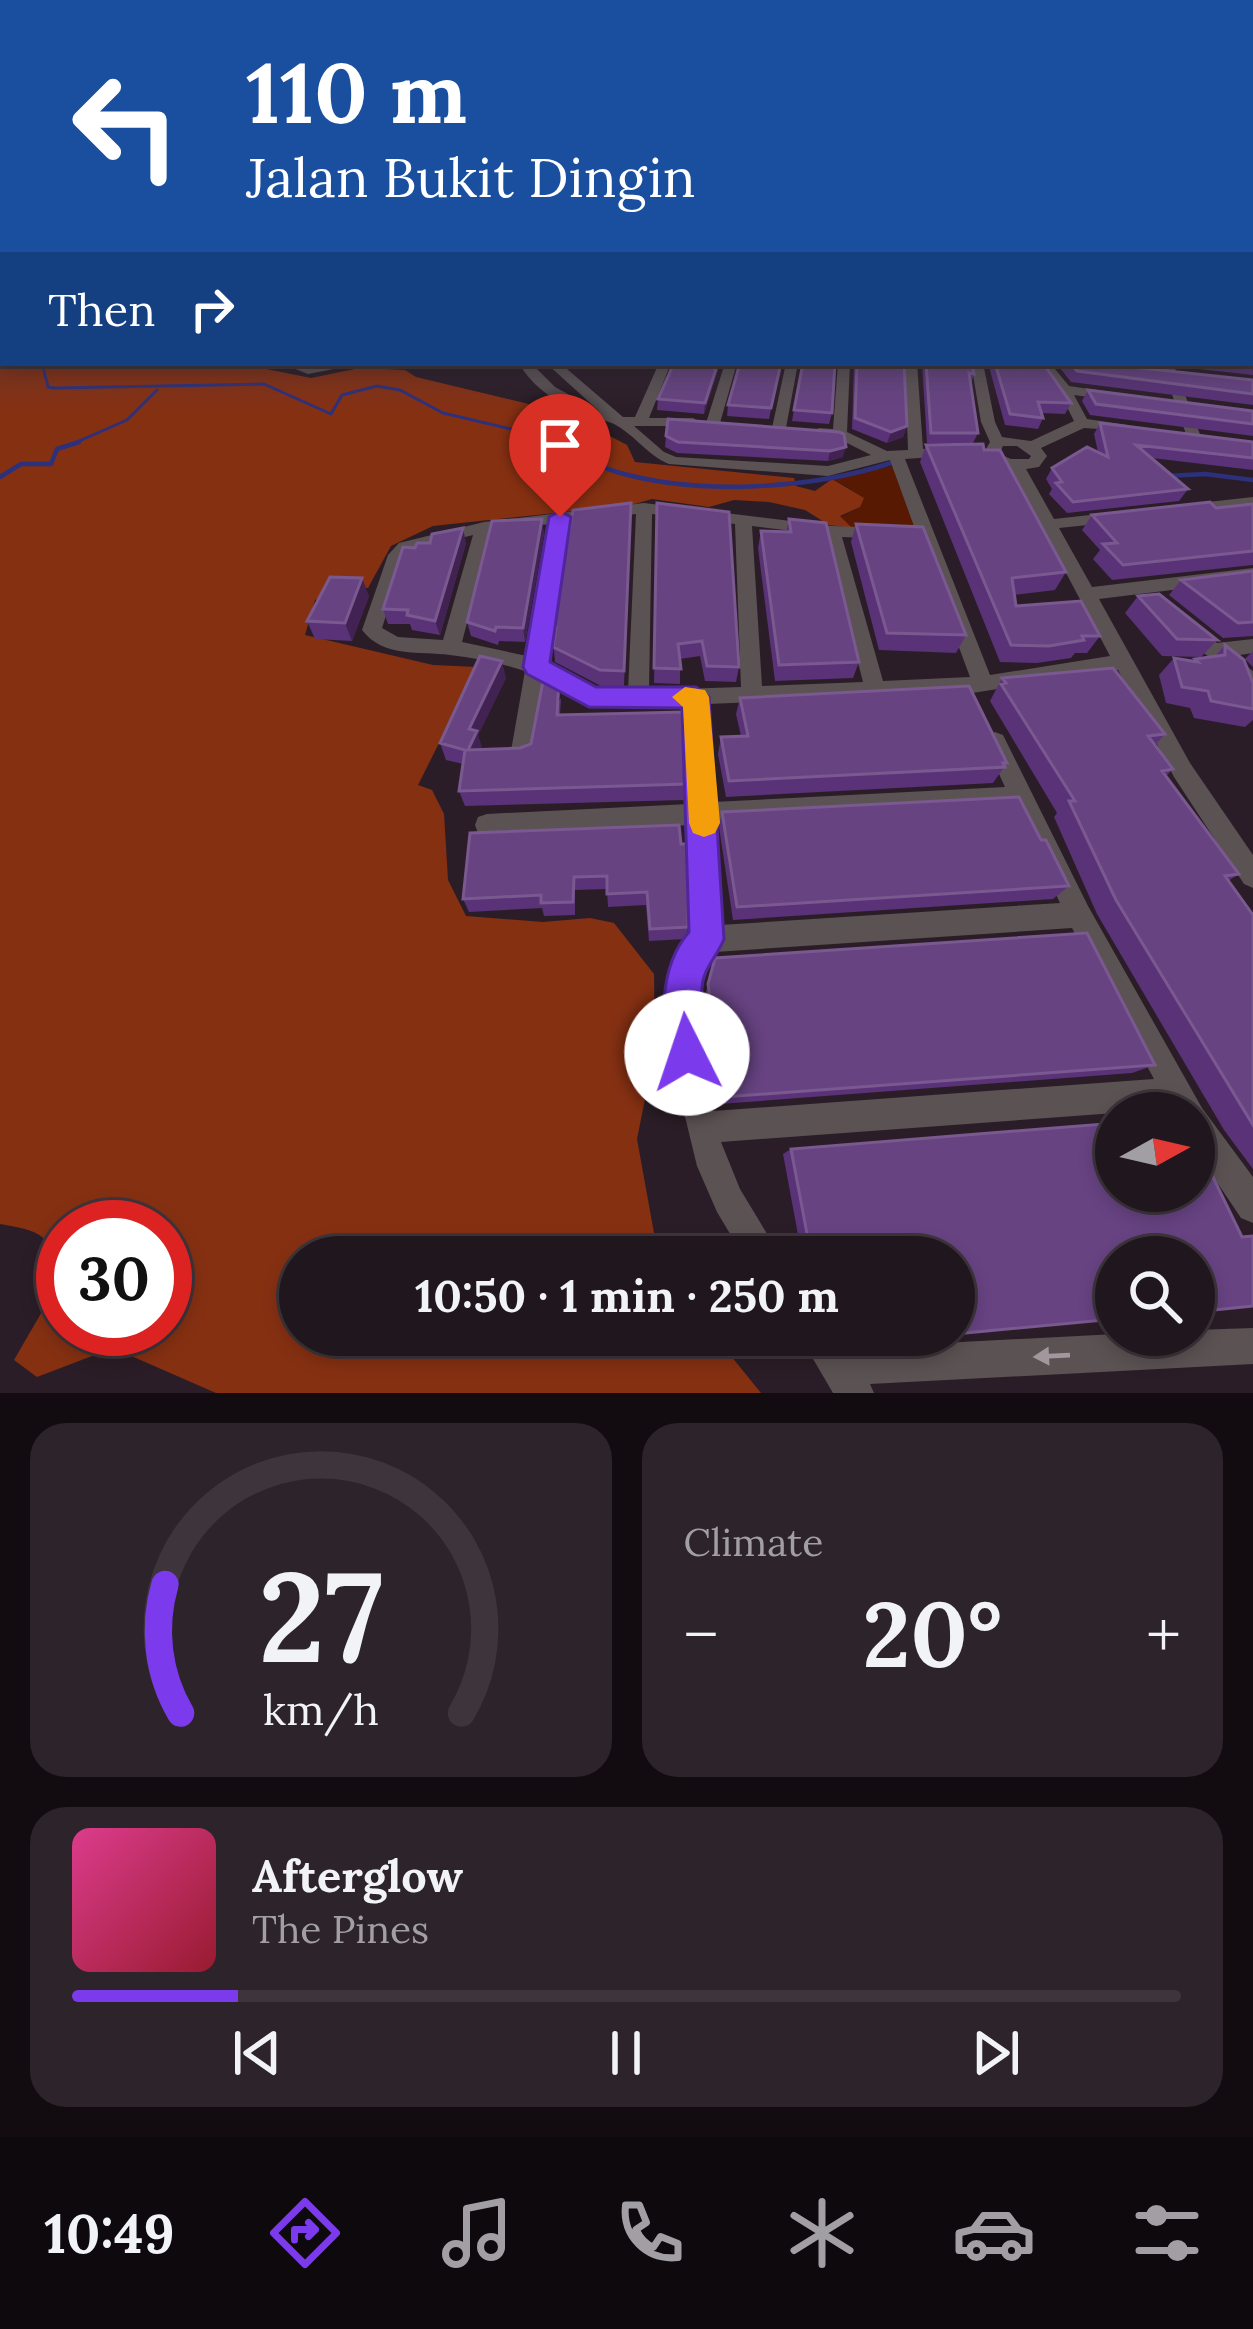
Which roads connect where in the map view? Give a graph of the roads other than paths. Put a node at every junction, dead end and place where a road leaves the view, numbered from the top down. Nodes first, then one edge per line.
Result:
1 (295, 366) edge
2 (331, 366) edge
3 (527, 366) edge
4 (554, 366) edge
5 (664, 366) edge
6 (730, 366) edge
7 (791, 366) edge
8 (844, 366) edge
9 (911, 366) edge
10 (978, 366) edge
11 (1045, 366) edge
12 (1170, 369) edge
13 (1151, 372) edge
14 (1192, 377) edge
15 (1065, 390) junction
16 (1135, 399) edge
17 (1159, 402) edge
18 (1182, 405) junction
19 (1206, 408) edge
20 (642, 418) junction
21 (618, 421) junction
22 (713, 423) junction
23 (1082, 423) junction
24 (735, 424) edge
25 (757, 426) edge
26 (779, 428) junction
27 (1149, 431) edge
28 (840, 434) junction
29 (1172, 434) edge
30 (1194, 437) junction
31 (1214, 440) edge
32 (995, 447) junction
33 (1031, 447) junction
34 (916, 452) junction
35 (890, 455) junction
36 (1017, 466) junction
37 (1253, 502) edge
38 (644, 508) junction
39 (1164, 512) edge
40 (1142, 514) edge
41 (560, 517) junction
42 (743, 520) junction
43 (1052, 524) junction
44 (484, 526) junction
45 (832, 532) junction
46 (927, 535) junction
47 (1253, 574) edge
48 (1137, 589) junction
49 (1090, 593) junction
50 (1253, 646) edge
51 (452, 648) junction
52 (1214, 651) junction
53 (1123, 662) junction
54 (536, 667) junction
55 (1253, 682) edge
56 (875, 690) junction
57 (752, 694) junction
58 (696, 697) junction
59 (638, 698) junction
60 (978, 699) junction
61 (522, 751) edge
62 (1024, 796) junction
63 (704, 812) junction
64 (487, 825) dead end
65 (1253, 876) edge
66 (1079, 915) junction
67 (707, 939) junction
68 (1177, 1092) edge
69 (1095, 1112) edge
70 (702, 1128) junction
71 (1215, 1151) edge
72 (1253, 1207) edge
73 (751, 1236) edge
74 (1253, 1346) edge
75 (837, 1365) edge

1 - 2 street
3 - 21 street
4 - 21 street
5 - 20 street
6 - 22 street
7 - 26 street
8 - 28 street
9 - 34 street
10 - 32 street
11 - 15 street
12 - 13 street
12 - 14 street
12 - 18 street
15 - 16 street
15 - 23 street
17 - 18 street
18 - 19 street
18 - 30 street
20 - 21 street
20 - 22 street
21 - 35 street
22 - 24 street
23 - 27 street
23 - 33 street
25 - 26 street
26 - 28 street
28 - 35 street
29 - 30 street
30 - 31 street
32 - 33 street
32 - 34 street
32 - 36 street
33 - 36 street
34 - 35 street
35 - 46 street
36 - 43 street
37 - 39 street
38 - 41 street
38 - 42 street
38 - 59 street
40 - 43 street
41 - 44 street
41 - 54 street
42 - 45 street
42 - 57 street
43 - 49 street
44 - 51 street
44 - 51 street
45 - 46 street
45 - 56 street
46 - 60 street
47 - 48 street
48 - 49 street
48 - 52 street
49 - 53 street
50 - 52 street
51 - 54 street
52 - 55 street
53 - 60 street
53 - 65 street
54 - 59 street
54 - 61 street
56 - 57 street
56 - 60 street
57 - 58 street
58 - 59 street
58 - 63 street
60 - 62 street
62 - 63 street
62 - 66 street
63 - 64 street
63 - 67 street
66 - 67 street
66 - 68 street
67 - 70 street
69 - 70 street
70 - 73 street
71 - 72 street
74 -> 75 street

